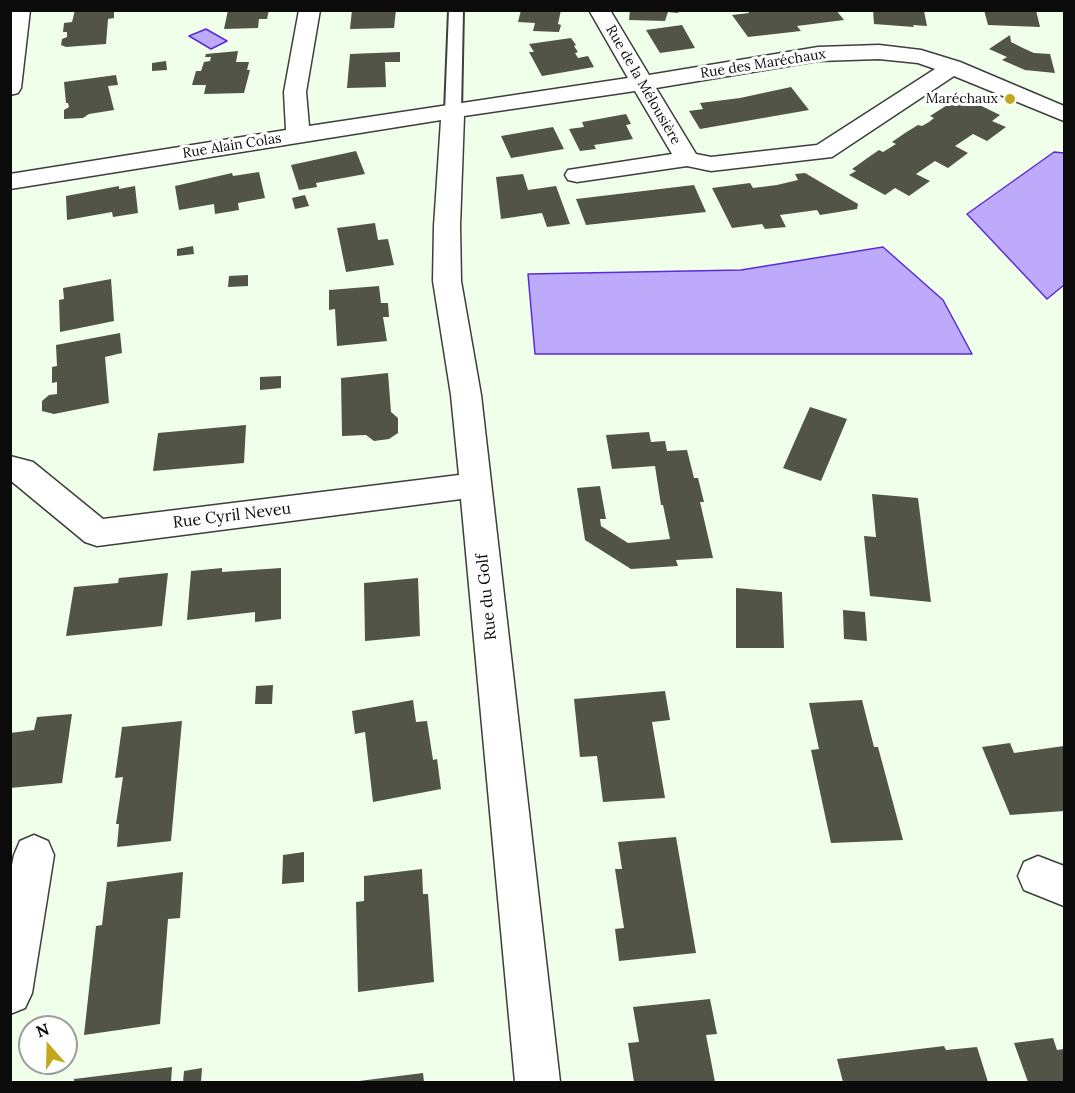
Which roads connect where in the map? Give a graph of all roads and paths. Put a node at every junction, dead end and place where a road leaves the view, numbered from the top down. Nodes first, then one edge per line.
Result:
1 (20, 10) edge
2 (310, 10) edge
3 (456, 10) edge
4 (599, 10) edge
5 (952, 67) junction
6 (643, 84) junction
7 (10, 88) edge
8 (453, 112) junction
9 (1065, 114) edge
10 (298, 135) junction
11 (687, 159) junction
12 (577, 175) dead end
13 (10, 182) edge
14 (10, 468) edge
15 (476, 485) junction
16 (34, 855) dead end
17 (10, 993) edge
18 (538, 1083) edge

1 - 7 street
2 - 10 street
3 - 8 lane
4 - 6 street, Rue de la Mélousière
5 - 6 street, Rue des Maréchaux
5 - 9 street, Rue des Maréchaux
5 - 11 street, Rue de la Mélousière
6 - 8 street, Rue des Maréchaux
6 - 11 street, Rue de la Mélousière
8 - 10 street, Rue Alain Colas
8 - 15 street, Rue du Golf
10 - 13 street, Rue Alain Colas
11 - 12 street, Rue de la Mélousière
14 - 15 street, Rue Cyril Neveu
15 - 18 street, Rue du Golf
16 - 17 street

